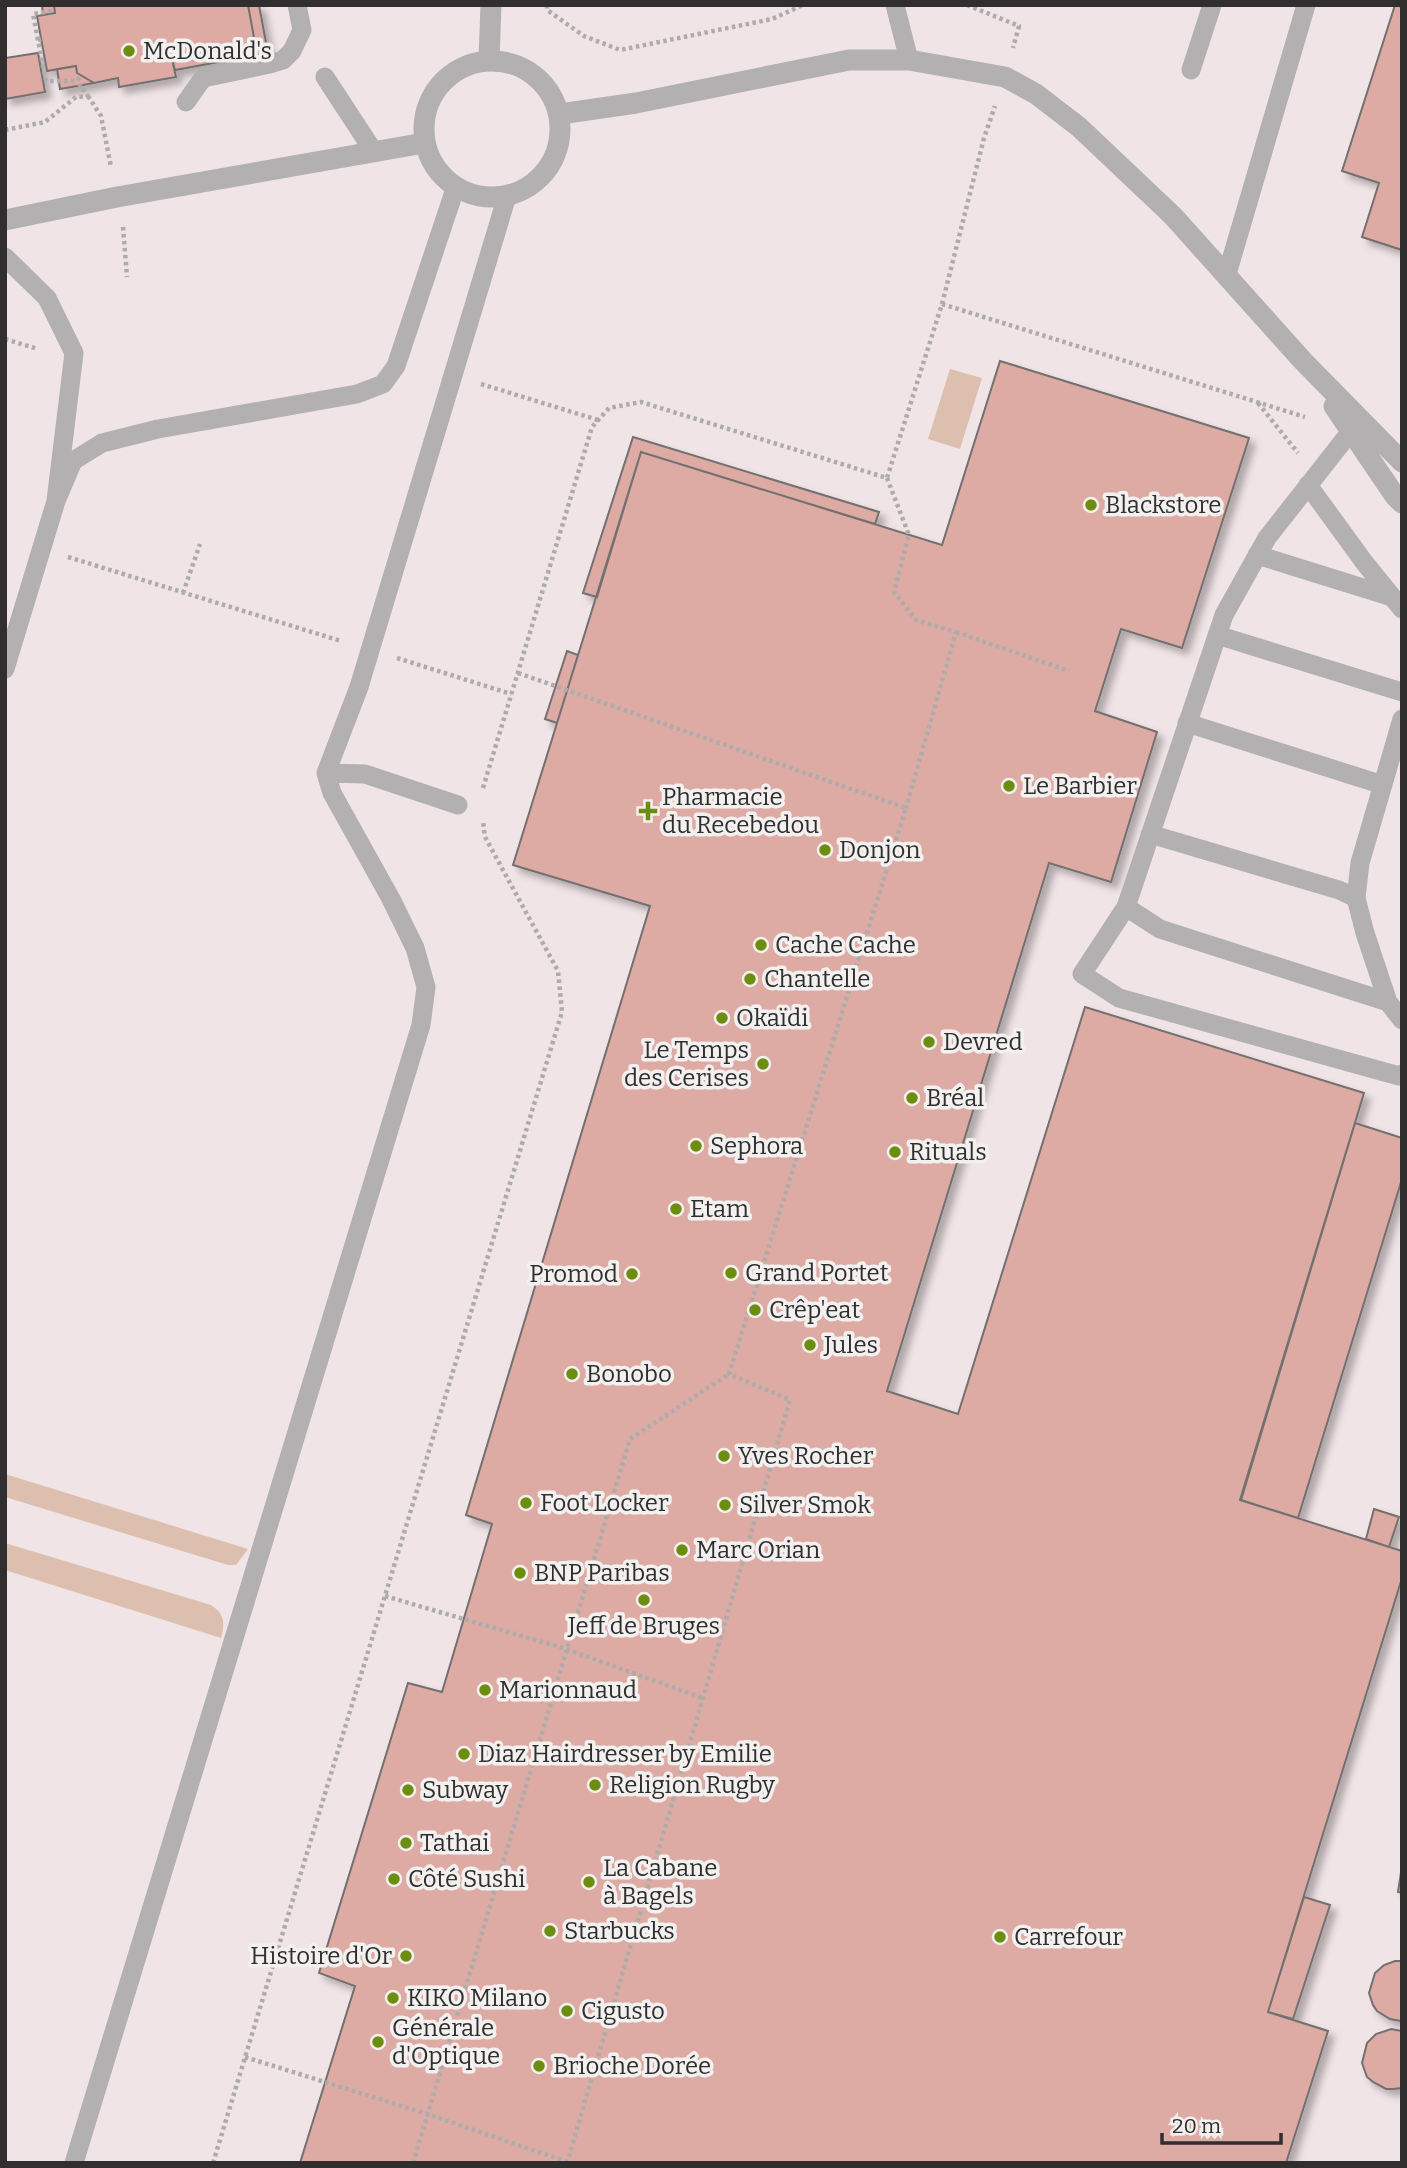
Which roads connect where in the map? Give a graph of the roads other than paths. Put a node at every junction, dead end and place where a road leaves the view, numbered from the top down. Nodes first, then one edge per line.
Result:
1 (297, 5) edge
2 (491, 5) edge
3 (895, 5) edge
4 (1212, 5) edge
5 (1306, 5) edge
6 (489, 60) junction
7 (909, 60) junction
8 (1191, 70) dead end
9 (325, 77) dead end
10 (186, 102) dead end
11 (560, 114) junction
12 (424, 143) junction
13 (374, 152) junction
14 (456, 186) junction
15 (507, 196) junction
16 (5, 220) edge
17 (5, 257) edge
18 (1227, 274) junction
19 (1358, 428) junction
20 (1402, 462) edge
21 (1308, 485) junction
22 (56, 501) junction
23 (1402, 503) edge
24 (1257, 555) junction
25 (1397, 603) edge
26 (1217, 635) junction
27 (5, 669) edge
28 (1402, 692) edge
29 (1402, 719) edge
30 (1187, 723) junction
31 (326, 773) junction
32 (1383, 785) junction
33 (458, 805) dead end
34 (1150, 834) junction
35 (1356, 898) junction
36 (1126, 907) junction
37 (1388, 1002) junction
38 (1402, 1020) edge
39 (1402, 1074) edge
40 (74, 2163) edge

1 - 10 lane
2 - 6 street
3 - 7 lane
4 - 8 lane
5 - 18 lane
6 - 11 street
6 - 12 street
7 - 11 street
7 - 18 street
9 - 13 lane
11 - 15 street
12 - 13 street
12 - 14 street
13 - 16 street
14 - 15 street
14 - 22 lane
15 - 31 lane
17 - 22 lane
18 - 19 street
19 - 20 street
19 - 21 lane
19 - 23 street
21 - 24 lane
21 - 25 lane
22 - 27 lane
24 - 25 lane
24 - 26 lane
26 - 28 lane
26 - 30 lane
29 - 32 lane
30 - 32 lane
30 - 34 lane
31 - 33 lane
31 - 40 lane
32 - 35 lane
34 - 35 lane
34 - 36 lane
35 - 37 lane
36 - 37 lane
36 - 39 lane
37 - 38 lane

